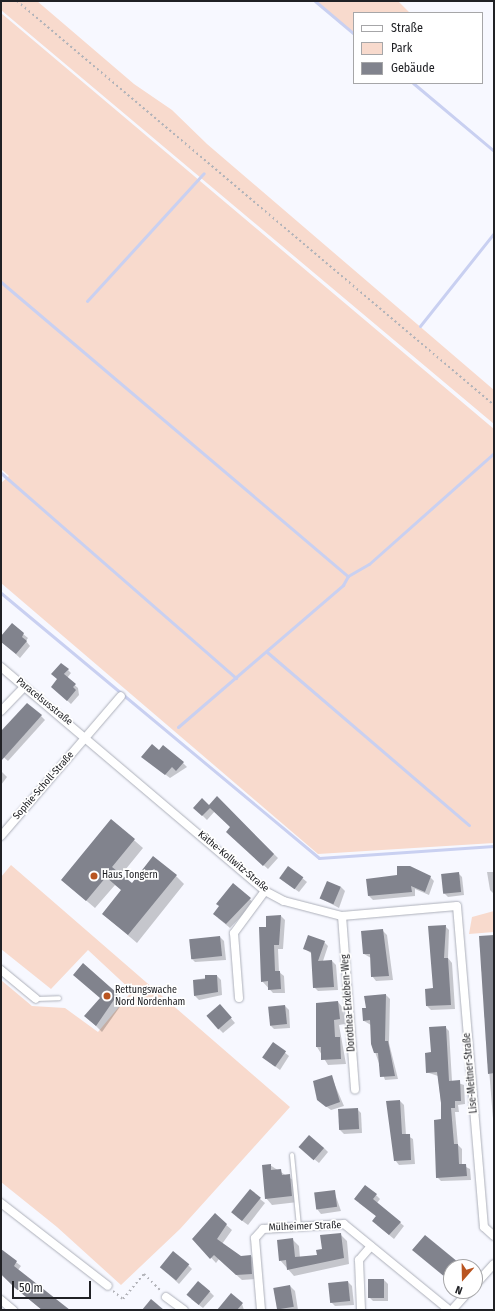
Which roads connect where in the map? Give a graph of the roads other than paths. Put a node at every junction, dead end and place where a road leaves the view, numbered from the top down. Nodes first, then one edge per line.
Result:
1 (1, 667) edge
2 (24, 687) junction
3 (121, 696) dead end
4 (1, 711) edge
5 (86, 736) junction
6 (1, 836) edge
7 (265, 891) junction
8 (457, 906) joint
9 (342, 916) junction
10 (1, 970) edge
11 (59, 998) dead end
12 (239, 998) dead end
13 (36, 999) joint
14 (355, 1090) dead end
15 (292, 1155) dead end
16 (1, 1202) edge
17 (299, 1227) junction
18 (494, 1236) edge
19 (371, 1246) junction
20 (494, 1264) edge
21 (483, 1276) edge
22 (108, 1286) road end
23 (166, 1297) road end
24 (461, 1299) edge
25 (1, 1300) edge
26 (13, 1310) edge
27 (184, 1310) edge
28 (261, 1310) edge
29 (361, 1310) edge
30 (450, 1310) edge

1 - 2 street, Paracelsusstraße
2 - 4 street
2 - 5 street, Paracelsusstraße
3 - 5 street, Sophie-Scholl-Straße
5 - 6 street, Sophie-Scholl-Straße
5 - 7 street, Käthe-Kollwitz-Straße
7 - 9 street, Käthe-Kollwitz-Straße
7 - 12 street
8 - 9 street, Käthe-Kollwitz-Straße
8 - 18 street, Lise-Meitner-Straße
9 - 14 street, Dorothea-Erxleben-Weg
10 - 13 street
11 - 13 lane
15 - 17 lane
16 - 22 street
17 - 19 street, Mülheimer Straße
17 - 28 street, Mülheimer Straße
19 - 29 street
19 - 30 street, Mülheimer Straße
20 - 21 street
23 - 27 street
24 - 30 street
25 - 26 street

